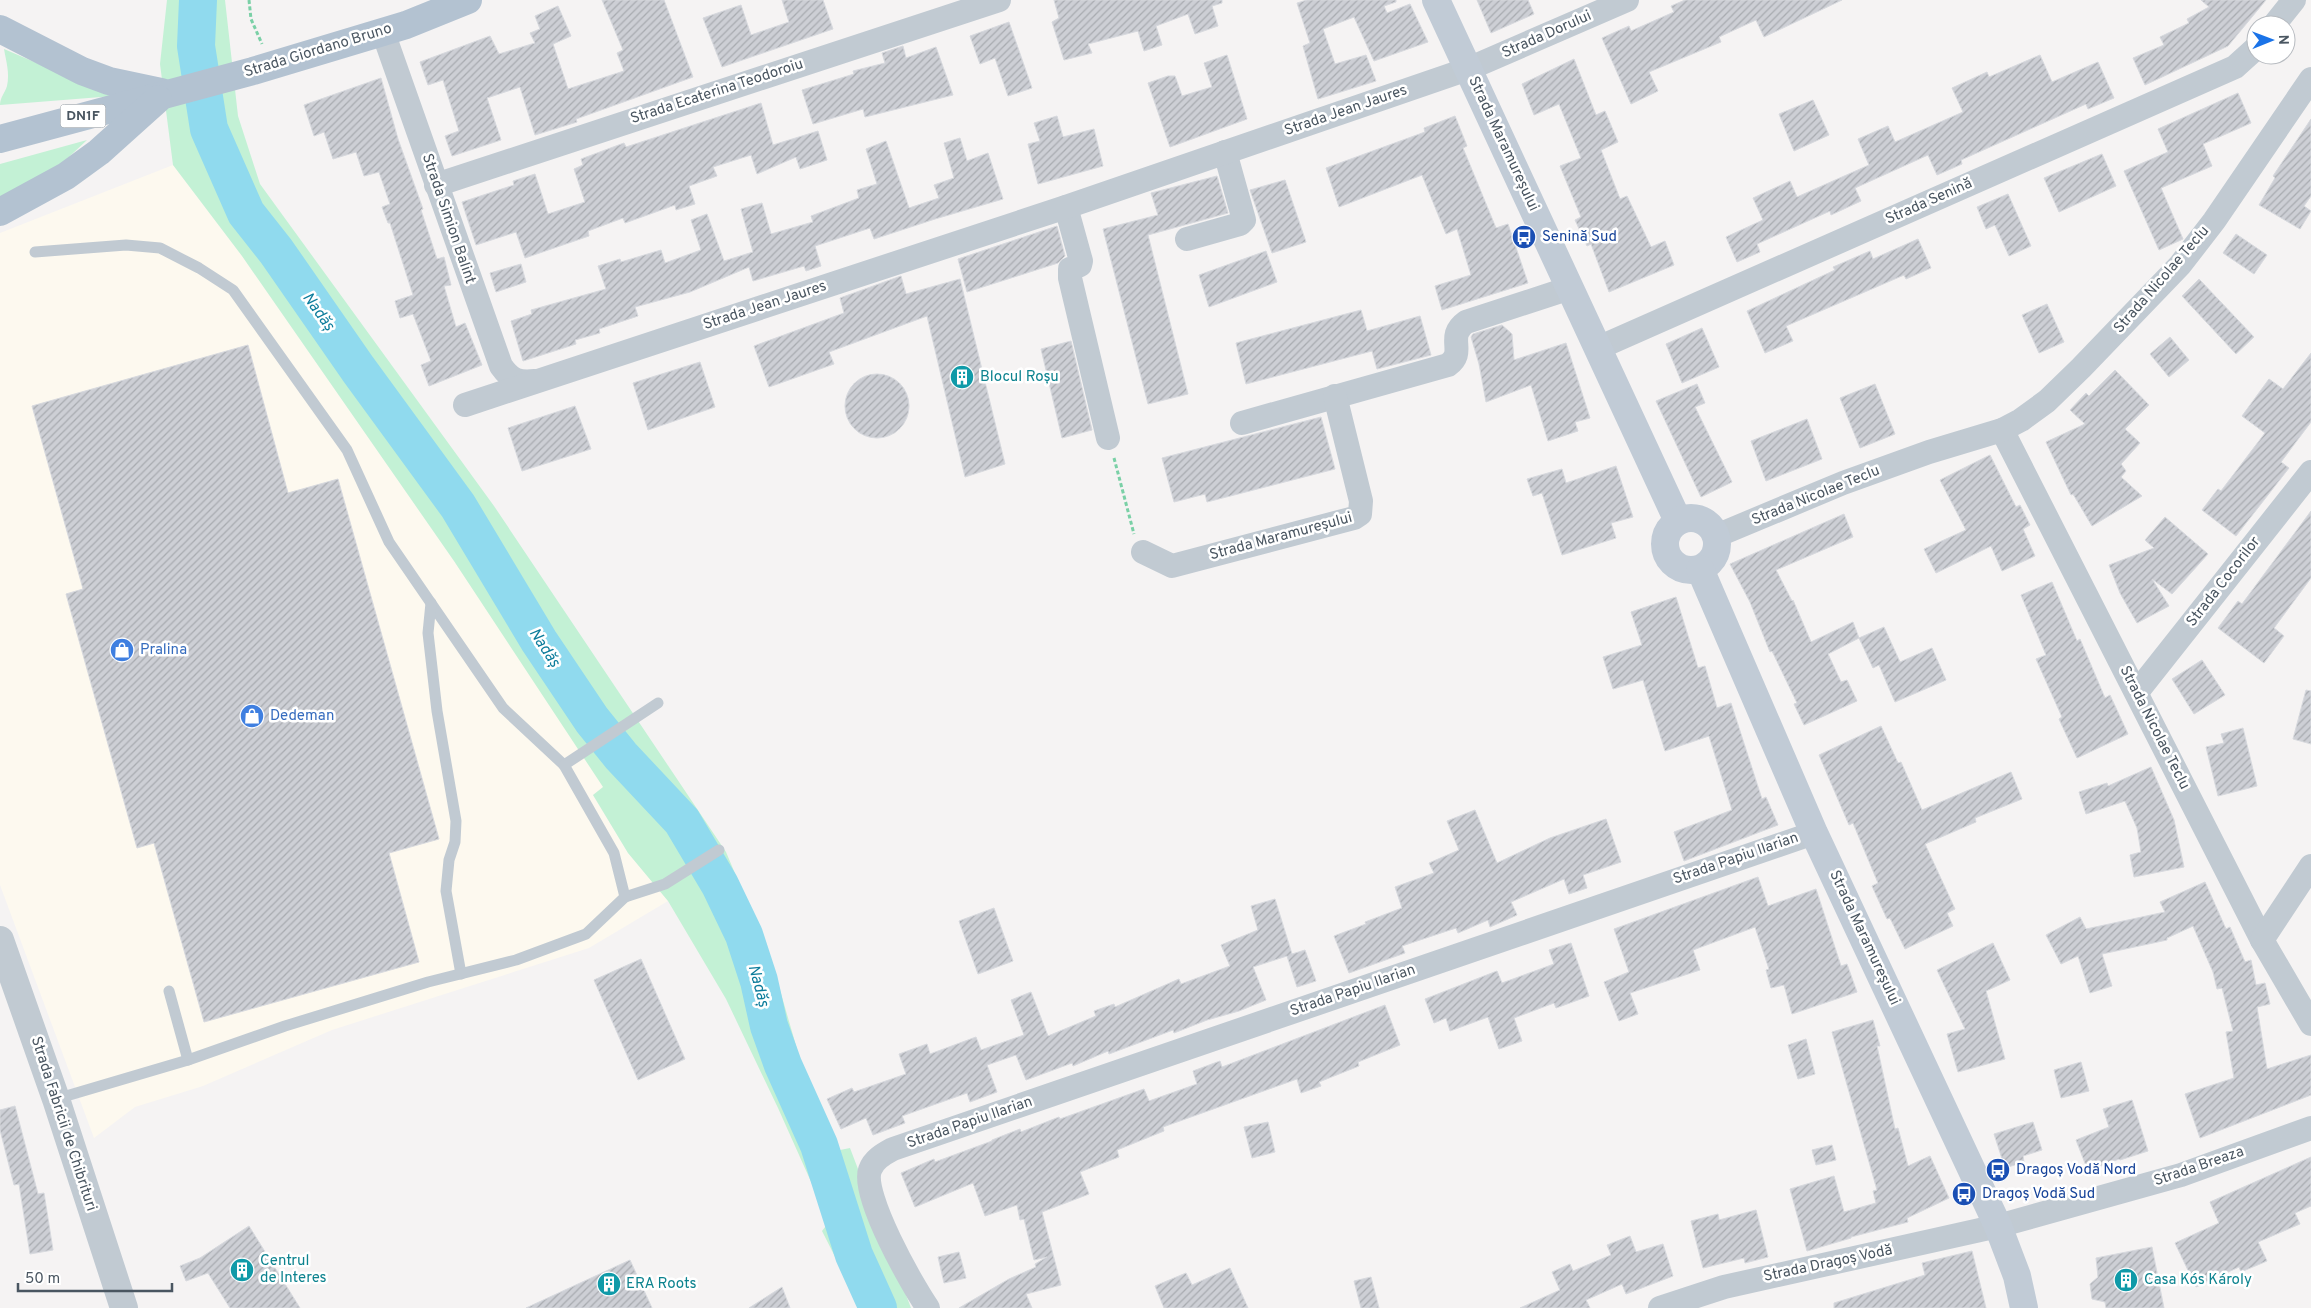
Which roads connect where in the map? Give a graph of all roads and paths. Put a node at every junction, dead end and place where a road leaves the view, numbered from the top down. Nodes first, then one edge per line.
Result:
1 (249, 0) edge
2 (468, 0) edge
3 (999, 0) edge
4 (1436, 0) edge
5 (1627, 0) edge
6 (2294, 0) edge
7 (2282, 15) edge
8 (0, 29) edge
9 (383, 32) junction
10 (2246, 57) edge
11 (262, 68) junction
12 (1468, 69) junction
13 (2311, 79) edge
14 (165, 93) junction
15 (0, 139) edge
16 (1225, 152) junction
17 (436, 185) junction
18 (1066, 208) junction
19 (0, 212) edge
20 (1186, 239) dead end
21 (35, 252) dead end
22 (1570, 288) junction
23 (1598, 348) junction
24 (535, 381) junction
25 (1335, 396) junction
26 (465, 405) dead end
27 (1242, 422) dead end
28 (2002, 430) junction
29 (1108, 438) joint
30 (2311, 472) edge
31 (1678, 521) junction
32 (1716, 536) junction
33 (1143, 552) joint
34 (1700, 569) junction
35 (431, 603) junction
36 (2137, 692) junction
37 (658, 703) dead end
38 (564, 764) junction
39 (1814, 833) junction
40 (719, 850) dead end
41 (2311, 866) edge
42 (625, 897) junction
43 (0, 940) edge
44 (2262, 940) junction
45 (461, 974) junction
46 (169, 991) dead end
47 (2311, 1024) edge
48 (188, 1060) junction
49 (56, 1099) junction
50 (2311, 1128) edge
51 (1998, 1226) junction
52 (124, 1308) edge
53 (928, 1308) edge
54 (1660, 1308) edge
55 (2024, 1308) edge

1 - 11 path
2 - 9 main road, Strada Giordano Bruno / DN1F
3 - 17 street, Strada Ecaterina Teodoroiu
4 - 12 main road, Strada Maramureșului
5 - 12 street, Strada Dorului
6 - 7 street
8 - 14 main road
9 - 11 main road, Strada Giordano Bruno / DN1F
9 - 17 street, Strada Simion Balint
10 - 23 street, Strada Senină
11 - 14 main road, Strada Giordano Bruno / DN1F
12 - 16 street, Strada Jean Jaures
12 - 22 main road, Strada Maramureșului
13 - 28 street, Strada Nicolae Teclu
14 - 15 main road, DN1F
14 - 19 main road
16 - 18 street, Strada Jean Jaures
16 - 20 street
17 - 24 street, Strada Simion Balint
18 - 24 street, Strada Jean Jaures
18 - 29 street
21 - 35 lane
22 - 23 main road, Strada Maramureșului
22 - 25 street
23 - 31 main road, Strada Maramureșului
24 - 26 street, Strada Jean Jaures
25 - 27 street
25 - 33 street, Strada Maramureșului
28 - 32 street, Strada Nicolae Teclu
28 - 36 street, Strada Nicolae Teclu
29 - 33 path
30 - 36 street, Strada Cocorilor
31 - 32 main road
31 - 34 main road
32 - 34 main road
34 - 39 main road, Strada Maramureșului
35 - 38 lane
35 - 45 lane
36 - 44 street, Strada Nicolae Teclu
37 - 38 lane
38 - 42 lane
39 - 51 main road, Strada Maramureșului
39 - 53 street, Strada Papiu Ilarian
40 - 42 lane
41 - 44 street
42 - 45 lane
43 - 49 street, Strada Fabricii de Chibrituri
44 - 47 street, Strada Nicolae Teclu
45 - 48 lane
46 - 48 lane
48 - 49 lane
49 - 52 street, Strada Fabricii de Chibrituri
50 - 51 street, Strada Breaza
51 - 54 street, Strada Dragoș Vodă
51 - 55 main road, Strada Maramureșului

